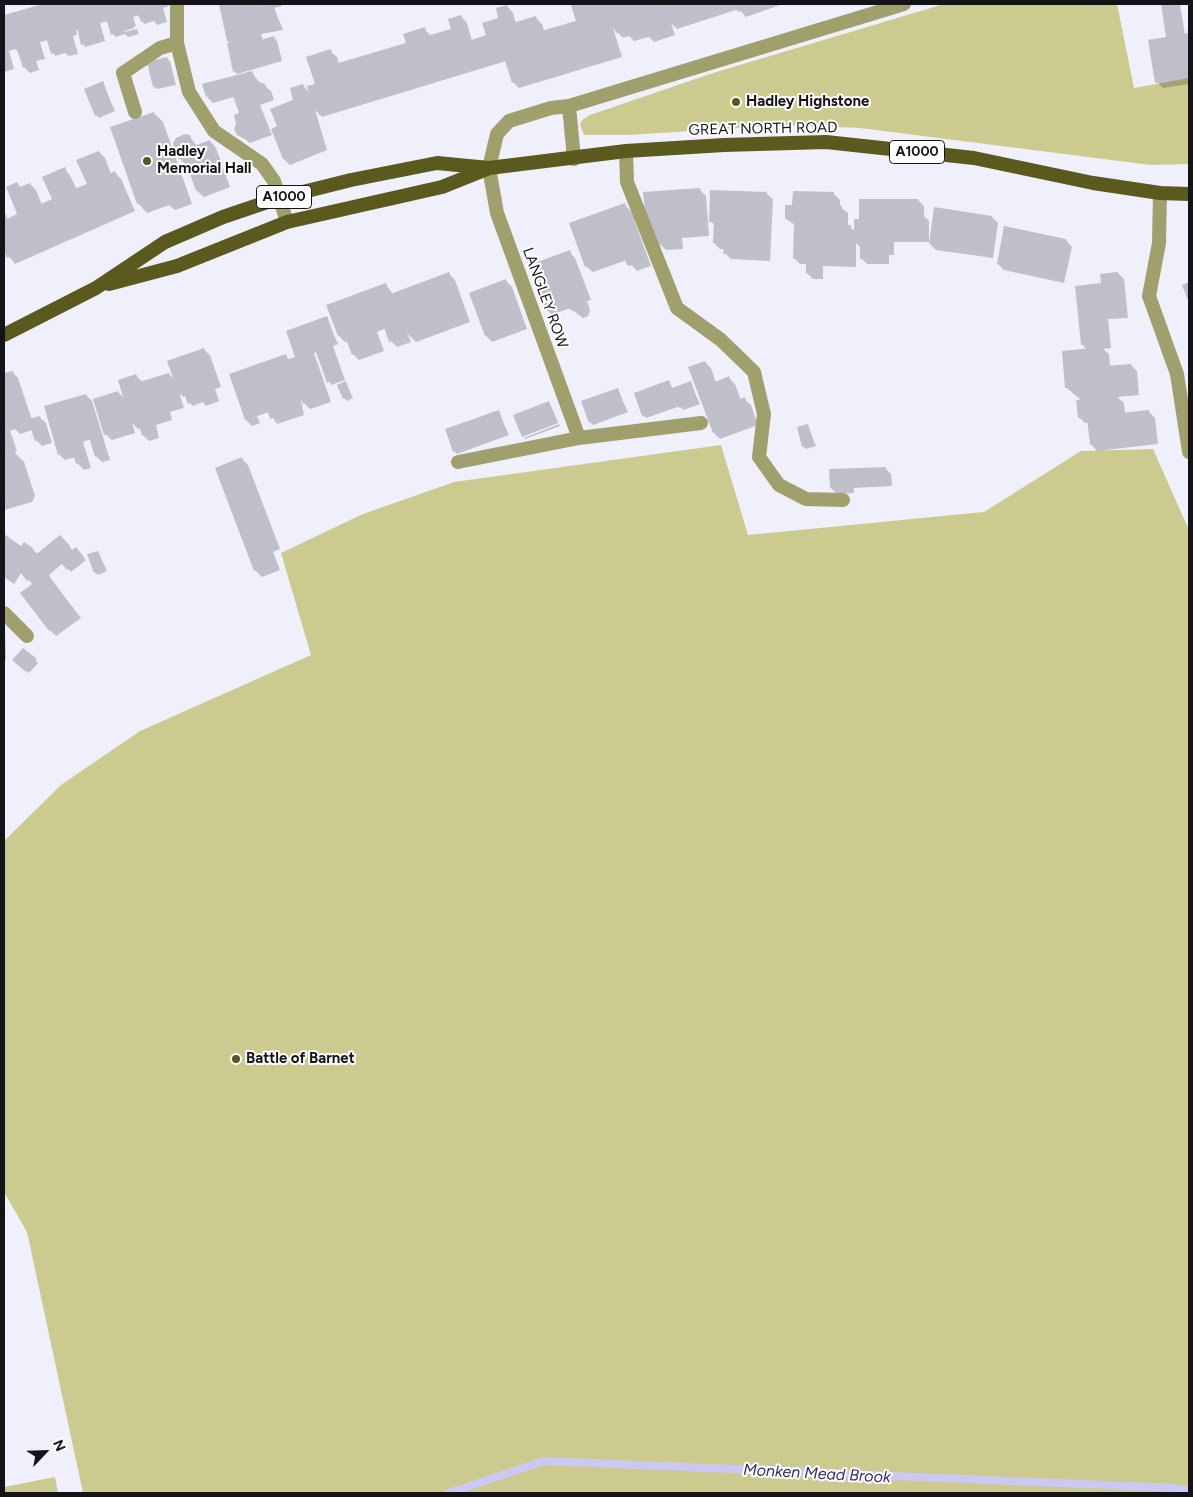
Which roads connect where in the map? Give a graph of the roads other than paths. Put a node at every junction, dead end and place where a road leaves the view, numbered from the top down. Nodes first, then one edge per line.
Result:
1 (176, 4) edge
2 (904, 4) edge
3 (177, 42) junction
4 (569, 106) junction
5 (135, 112) dead end
6 (626, 152) junction
7 (574, 159) junction
8 (490, 168) junction
9 (1160, 193) junction
10 (1189, 194) edge
11 (279, 198) junction
12 (287, 222) junction
13 (96, 288) junction
14 (4, 335) edge
15 (701, 424) dead end
16 (579, 438) junction
17 (1189, 452) edge
18 (458, 462) dead end
19 (843, 500) dead end
20 (4, 613) edge
21 (27, 636) dead end

1 - 3 street
2 - 4 street
3 - 5 street
3 - 11 street
4 - 7 street
4 - 8 street
6 - 7 main road, GREAT NORTH ROAD / A1000
6 - 9 main road, GREAT NORTH ROAD / A1000
6 - 19 street
7 - 8 main road, A1000
8 - 11 main road, A1000
8 - 12 main road, A1000
8 - 16 street, LANGLEY ROW
9 - 10 main road, A1000
9 - 17 street
11 - 12 street
11 - 13 main road, A1000
12 - 13 main road, A1000
13 - 14 main road, A1000
15 - 16 street
16 - 18 street
20 - 21 street

